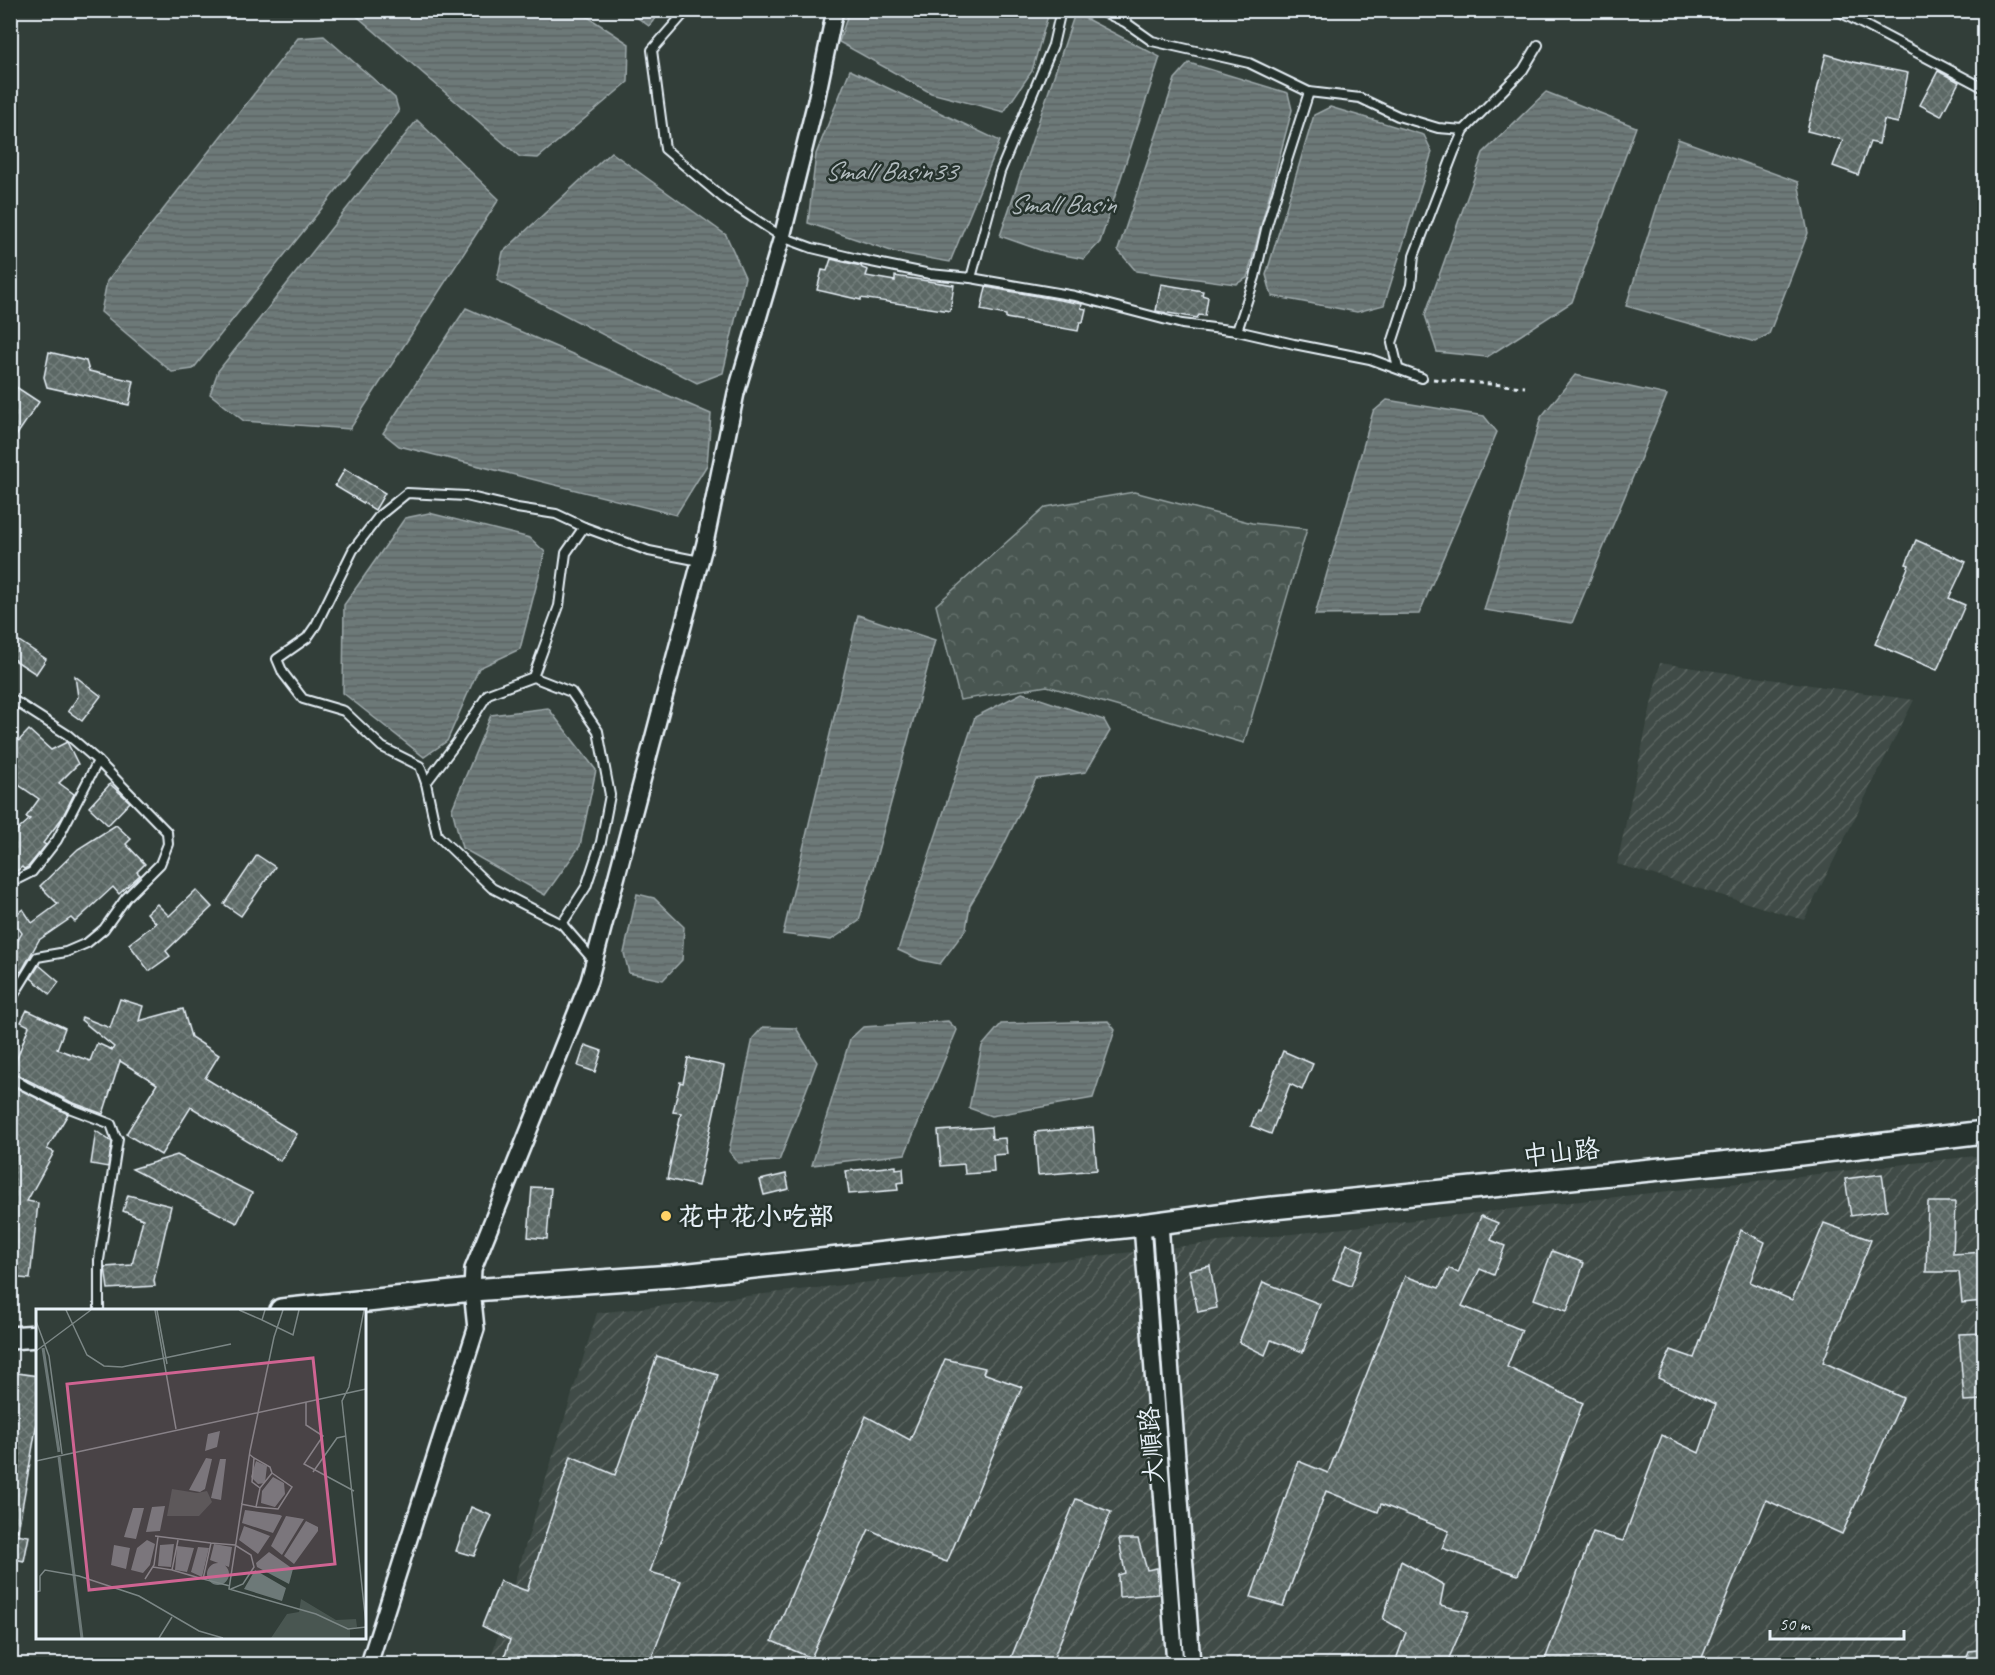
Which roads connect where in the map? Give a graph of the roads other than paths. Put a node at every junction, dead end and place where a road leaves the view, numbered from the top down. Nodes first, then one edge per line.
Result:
1 (687, 10) edge
2 (835, 10) edge
3 (1061, 10) edge
4 (1099, 10) edge
5 (1836, 10) edge
6 (1539, 45) dead end
7 (1984, 88) edge
8 (1309, 92) junction
9 (1464, 130) junction
10 (782, 237) junction
11 (972, 278) junction
12 (1238, 330) junction
13 (1398, 368) junction
14 (1422, 378) road end
15 (584, 527) junction
16 (700, 561) junction
17 (533, 677) junction
18 (10, 698) edge
19 (98, 761) junction
20 (426, 783) junction
21 (10, 883) edge
22 (562, 924) junction
23 (594, 961) junction
24 (10, 1000) edge
25 (10, 1077) edge
26 (1984, 1132) edge
27 (1151, 1224) junction
28 (472, 1290) junction
29 (99, 1309) edge
30 (299, 1309) edge
31 (36, 1336) edge
32 (10, 1338) edge
33 (369, 1665) edge
34 (1175, 1665) edge
35 (1192, 1665) edge

1 - 10 lane
2 - 10 street
3 - 11 lane
4 - 8 lane
5 - 7 lane
6 - 9 lane
8 - 9 lane
8 - 12 lane
9 - 13 lane
10 - 11 lane
10 - 16 street
11 - 12 lane
12 - 13 lane
13 - 14 lane
15 - 16 lane
15 - 17 lane
15 - 20 lane
16 - 23 street
17 - 20 lane
17 - 22 lane
18 - 19 lane
19 - 21 lane
19 - 24 lane
20 - 22 lane
22 - 23 lane
23 - 28 street
25 - 29 lane
26 - 27 main road, 中山路
27 - 28 main road, 中山路
27 - 34 street, 大順路
27 - 35 street, 大順路
28 - 30 main road, 中山路
28 - 33 street
31 - 32 main road

